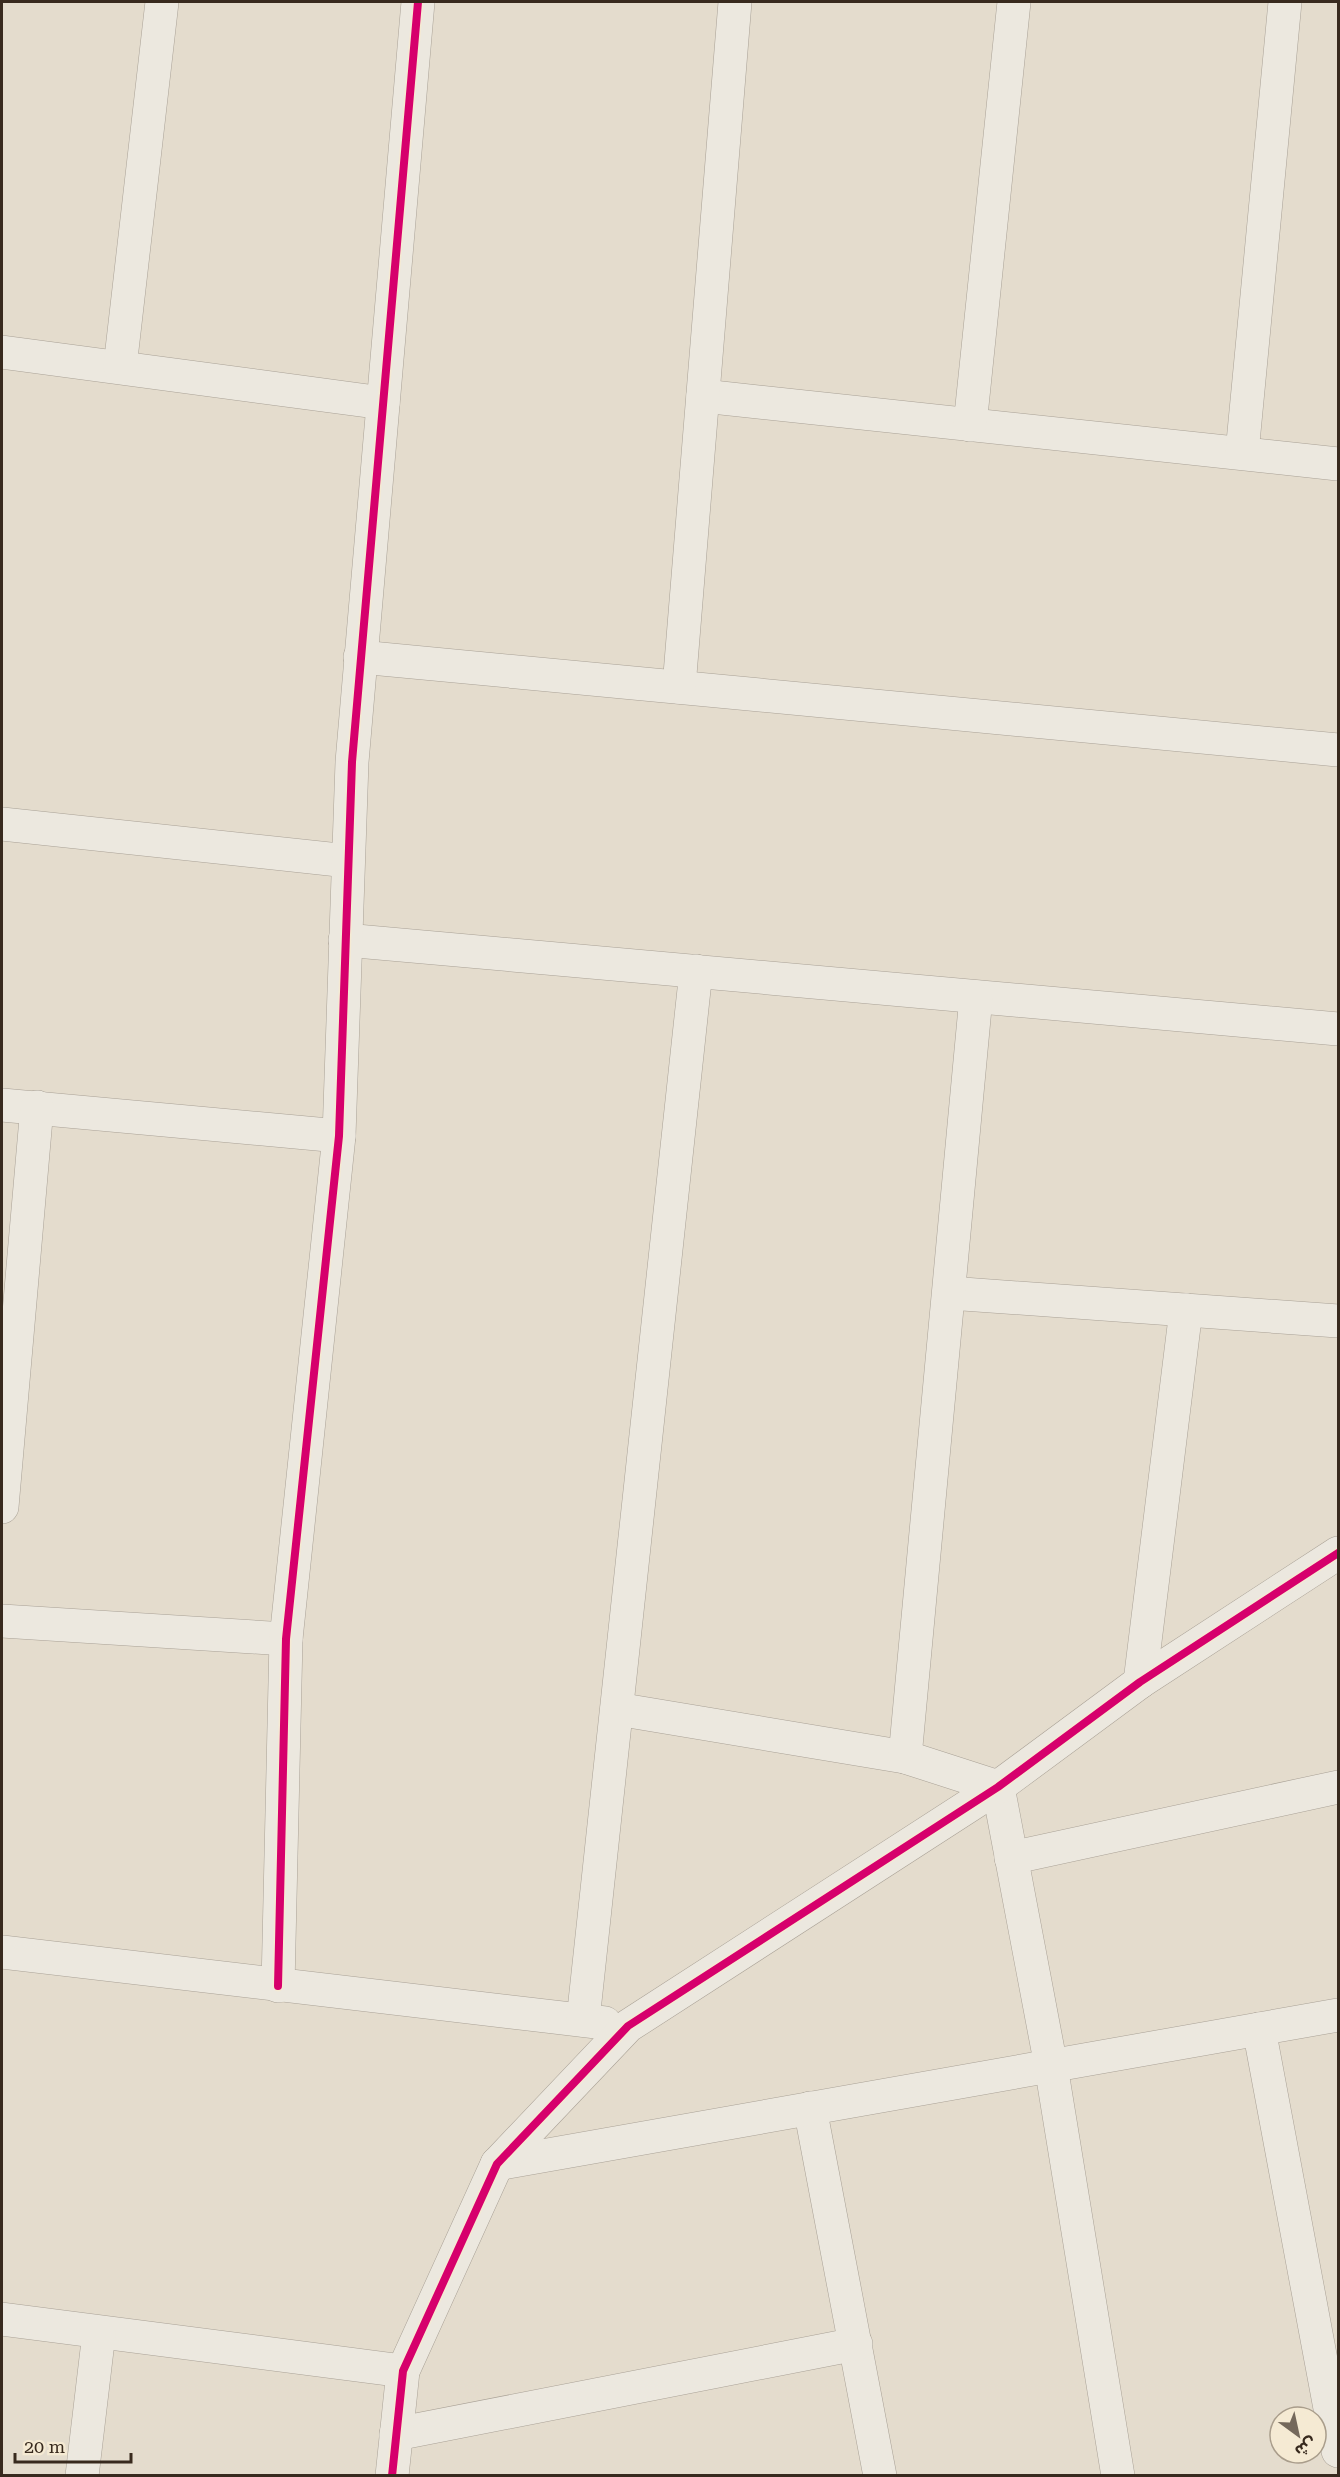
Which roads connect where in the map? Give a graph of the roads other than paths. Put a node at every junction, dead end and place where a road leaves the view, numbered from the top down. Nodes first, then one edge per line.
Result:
1 (162, 2) edge
2 (418, 2) edge
3 (735, 2) edge
4 (1014, 2) edge
5 (1285, 2) edge
6 (2, 352) edge
7 (120, 367) junction
8 (703, 396) junction
9 (383, 403) junction
10 (970, 425) junction
11 (1242, 453) junction
12 (1338, 464) edge
13 (360, 657) junction
14 (679, 687) junction
15 (1338, 750) edge
16 (2, 824) edge
17 (348, 861) junction
18 (345, 940) junction
19 (696, 971) junction
20 (976, 997) junction
21 (1338, 1029) edge
22 (2, 1105) edge
23 (37, 1107) junction
24 (339, 1136) junction
25 (949, 1293) junction
26 (1186, 1310) junction
27 (1338, 1321) edge
28 (2, 1507) edge
29 (1338, 1553) edge
30 (2, 1621) edge
31 (286, 1639) junction
32 (1140, 1682) junction
33 (617, 1709) junction
34 (905, 1757) junction
35 (998, 1787) junction
36 (1338, 1787) edge
37 (1011, 1858) junction
38 (2, 1952) edge
39 (278, 1986) junction
40 (1338, 2015) edge
41 (583, 2020) junction
42 (628, 2026) junction
43 (1259, 2029) junction
44 (1051, 2066) junction
45 (810, 2108) junction
46 (497, 2164) junction
47 (2, 2319) edge
48 (99, 2333) junction
49 (856, 2344) junction
50 (403, 2371) junction
51 (396, 2434) junction
52 (1338, 2451) edge
53 (82, 2475) edge
54 (392, 2475) edge
55 (880, 2475) edge
56 (1119, 2475) edge

1 - 7 street
2 - 9 street
3 - 8 street
4 - 10 street
5 - 11 street
6 - 7 street
7 - 9 street
8 - 10 street
8 - 14 street
9 - 13 street
10 - 11 street
11 - 12 street
13 - 14 street
13 - 17 street
14 - 15 street
16 - 17 street
17 - 18 street
18 - 19 street
18 - 24 street
19 - 20 street
19 - 33 street
20 - 21 street
20 - 25 street
22 - 23 street
23 - 24 street
23 - 28 street
24 - 31 street
25 - 26 street
25 - 34 street
26 - 27 street
26 - 32 street
29 - 32 street
30 - 31 street
31 - 39 street
32 - 35 street
33 - 34 street
33 - 41 street
34 - 35 street
35 - 37 street
35 - 42 street
36 - 37 street
37 - 44 street
38 - 39 street
39 - 41 street
40 - 43 street
41 - 42 street
42 - 46 street
43 - 44 street
43 - 52 street
44 - 45 street
44 - 56 street
45 - 46 street
45 - 49 street
46 - 50 street
47 - 48 street
48 - 50 street
48 - 53 street
49 - 51 street
49 - 55 street
50 - 51 street
51 - 54 street

